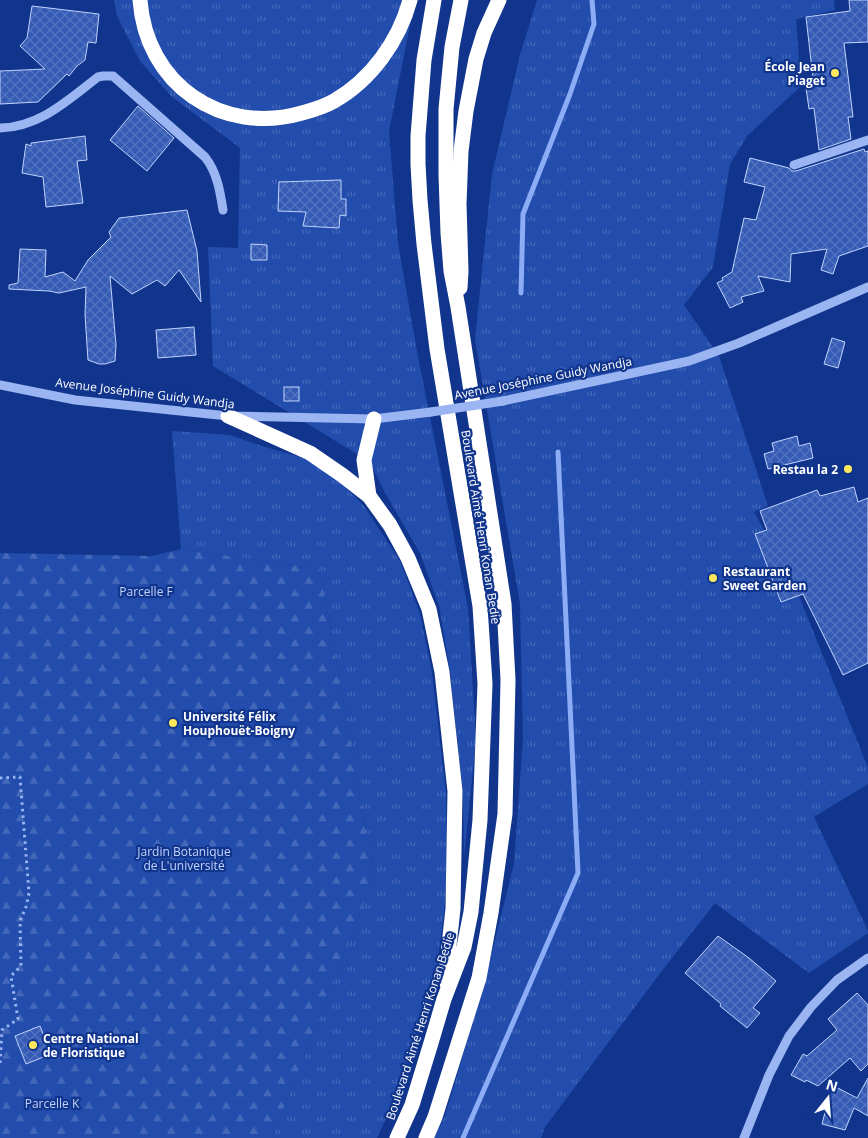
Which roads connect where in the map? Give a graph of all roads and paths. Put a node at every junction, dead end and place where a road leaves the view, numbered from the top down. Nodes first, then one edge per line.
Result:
1 (140, 0) edge
2 (410, 0) edge
3 (434, 0) edge
4 (461, 0) edge
5 (499, 0) edge
6 (0, 128) edge
7 (868, 140) edge
8 (794, 165) dead end
9 (224, 210) dead end
10 (868, 287) edge
11 (458, 307) junction
12 (0, 385) edge
13 (228, 416) junction
14 (374, 419) junction
15 (369, 496) junction
16 (0, 778) edge
17 (868, 958) edge
18 (444, 999) junction
19 (0, 1064) edge
20 (397, 1138) edge
21 (426, 1138) edge
22 (744, 1138) edge

1 - 2 highway
3 - 18 highway, Boulevard Aimé Henri Konan Bedie
4 - 11 highway, Boulevard Aimé Henri Konan Bedie
5 - 11 highway
6 - 9 street
7 - 8 street
10 - 14 street, Avenue Joséphine Guidy Wandja, bridge
11 - 21 highway, Boulevard Aimé Henri Konan Bedie
12 - 13 street, Avenue Joséphine Guidy Wandja
13 - 14 street, Avenue Joséphine Guidy Wandja
13 - 15 highway
14 - 15 highway
15 - 18 highway
16 - 19 path
17 - 22 street
18 - 20 highway, Boulevard Aimé Henri Konan Bedie

